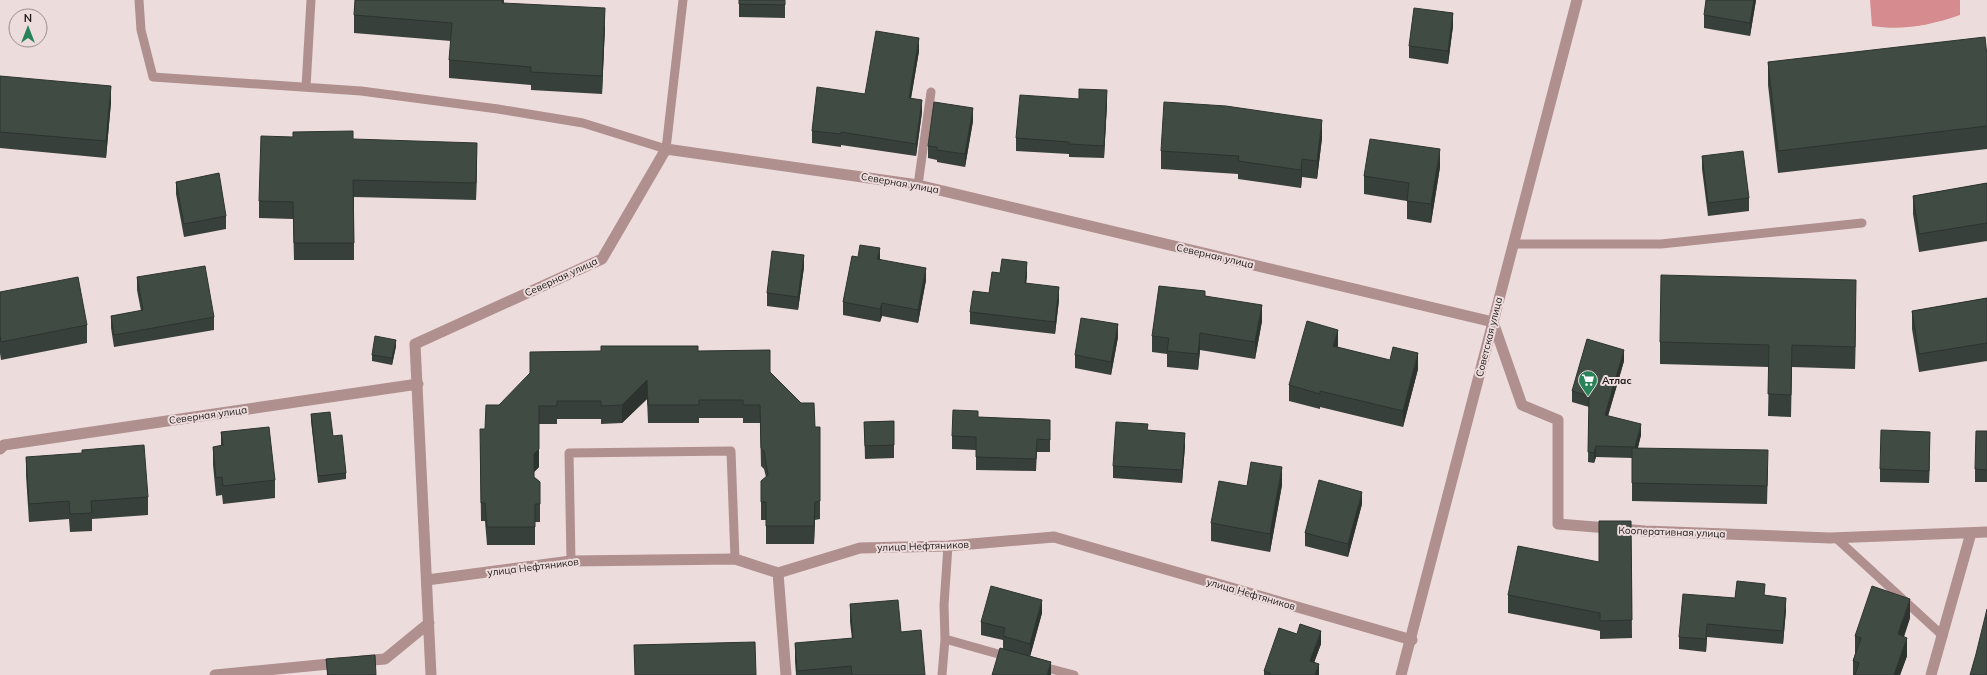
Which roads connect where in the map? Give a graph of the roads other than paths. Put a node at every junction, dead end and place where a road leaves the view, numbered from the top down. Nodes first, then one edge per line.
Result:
1 (139, 0) edge
2 (310, 0) edge
3 (683, 0) edge
4 (1577, 0) edge
5 (306, 87) junction
6 (931, 92) dead end
7 (666, 149) junction
8 (918, 185) junction
9 (1862, 223) dead end
10 (1513, 244) junction
11 (1493, 322) junction
12 (418, 384) junction
13 (0, 449) edge
14 (1987, 532) edge
15 (1971, 533) junction
16 (1836, 538) junction
17 (948, 546) junction
18 (734, 559) junction
19 (571, 562) junction
20 (778, 573) junction
21 (427, 580) junction
22 (429, 623) junction
23 (1943, 636) junction
24 (945, 639) junction
25 (1412, 640) junction
26 (1015, 659) edge
27 (1030, 663) edge
28 (215, 675) edge
29 (432, 675) edge
30 (786, 675) edge
31 (942, 675) edge
32 (1074, 675) edge
33 (1401, 675) edge
34 (1931, 675) edge

1 - 5 lane
2 - 5 lane
3 - 7 lane
4 - 10 street, Советская улица
5 - 7 lane
6 - 8 lane
7 - 8 street, Северная улица
7 - 12 street, Северная улица
8 - 11 street, Северная улица
9 - 10 lane
10 - 11 street, Советская улица
11 - 16 street, Кооперативная улица
11 - 25 street, Советская улица
12 - 13 street, Северная улица
12 - 21 street, Северная улица
14 - 15 street, Кооперативная улица
15 - 16 street, Кооперативная улица
15 - 23 street
16 - 23 lane
17 - 20 street, улица Нефтяников
17 - 24 lane
17 - 25 street, улица Нефтяников
18 - 19 street, улица Нефтяников
18 - 19 lane
18 - 20 street, улица Нефтяников
19 - 21 street, улица Нефтяников
20 - 30 street
21 - 22 street, Северная улица
22 - 28 street
22 - 29 street
23 - 34 street
24 - 26 lane
24 - 31 lane
25 - 33 street, Советская улица
27 - 32 lane

